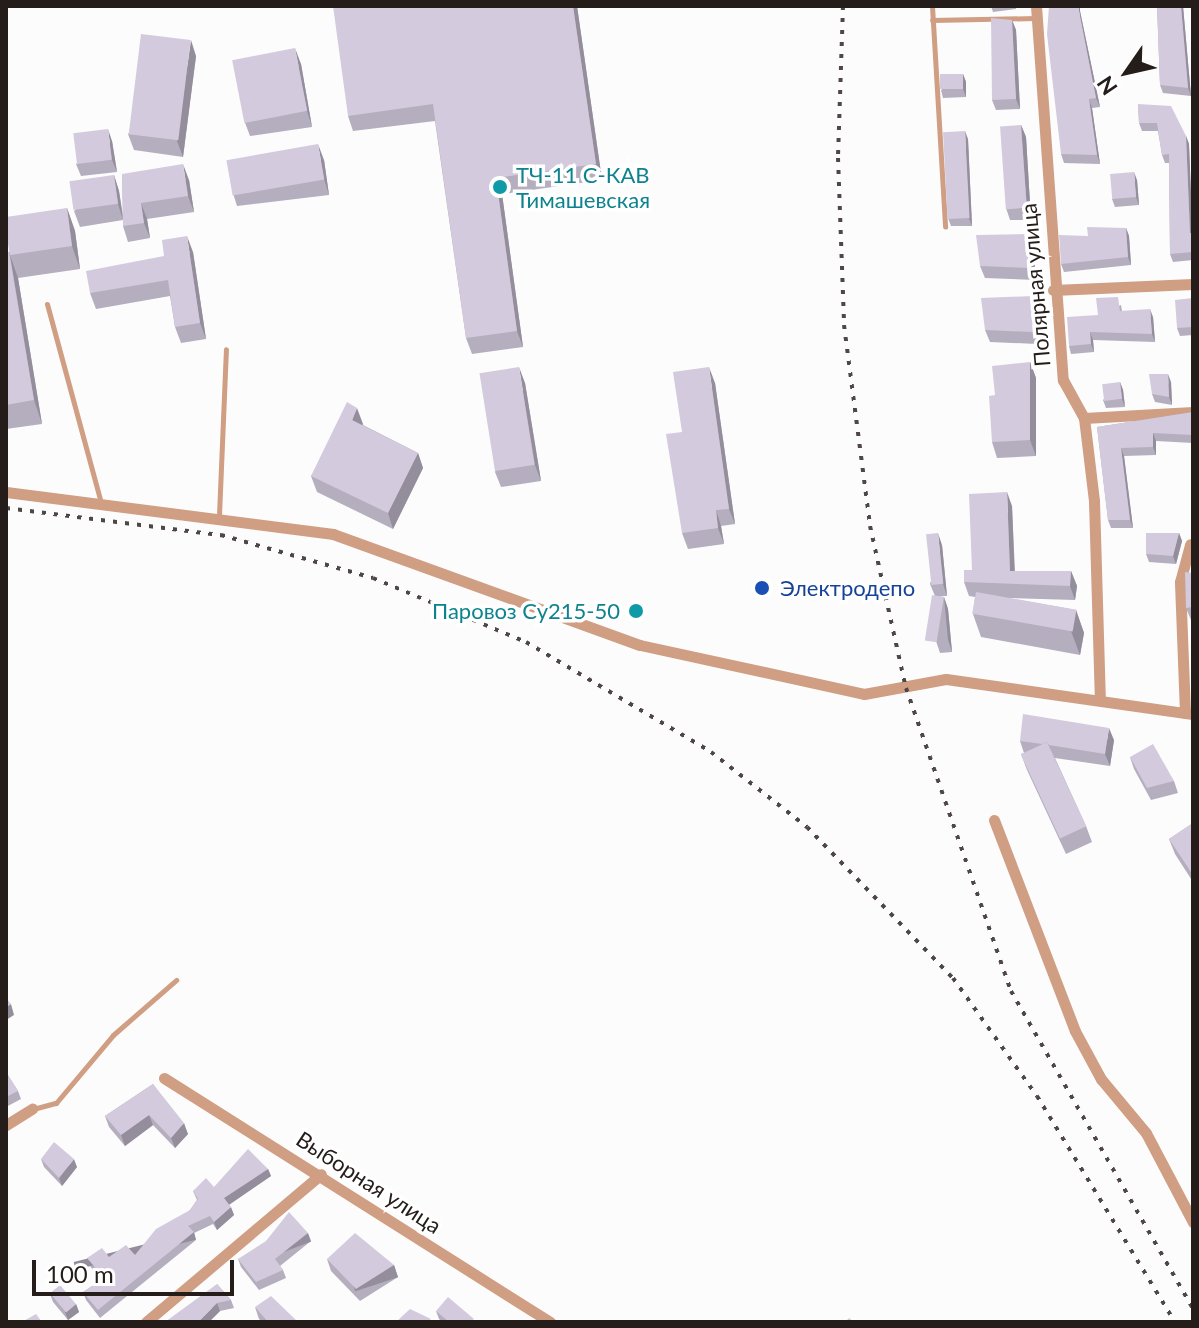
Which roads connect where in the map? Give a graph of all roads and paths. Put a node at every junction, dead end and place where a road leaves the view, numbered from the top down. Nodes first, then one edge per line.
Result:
1 (932, 6) edge
2 (1037, 12) edge
3 (932, 20) junction
4 (945, 227) edge
5 (1193, 284) edge
6 (1053, 290) junction
7 (47, 304) dead end
8 (226, 349) dead end
9 (1193, 412) edge
10 (1084, 418) junction
11 (6, 492) edge
12 (101, 504) junction
13 (219, 515) junction
14 (1190, 544) dead end
15 (1100, 699) junction
16 (1189, 714) edge
17 (994, 820) dead end
18 (176, 980) dead end
19 (164, 1078) dead end
20 (32, 1109) joint
21 (6, 1125) edge
22 (321, 1174) junction
23 (1193, 1222) edge
24 (146, 1322) edge
25 (550, 1322) edge

1 - 3 lane
2 - 3 lane
2 - 6 street, Полярная улица
3 - 4 lane
5 - 6 street
6 - 10 street, Полярная улица
7 - 12 lane
8 - 13 lane
9 - 10 street
10 - 15 street, Полярная улица
11 - 12 street
12 - 13 street
13 - 15 street
14 - 16 street
15 - 16 street
17 - 23 street
18 - 20 lane
19 - 22 street, Выборная улица
20 - 21 street
22 - 24 street
22 - 25 street, Выборная улица

